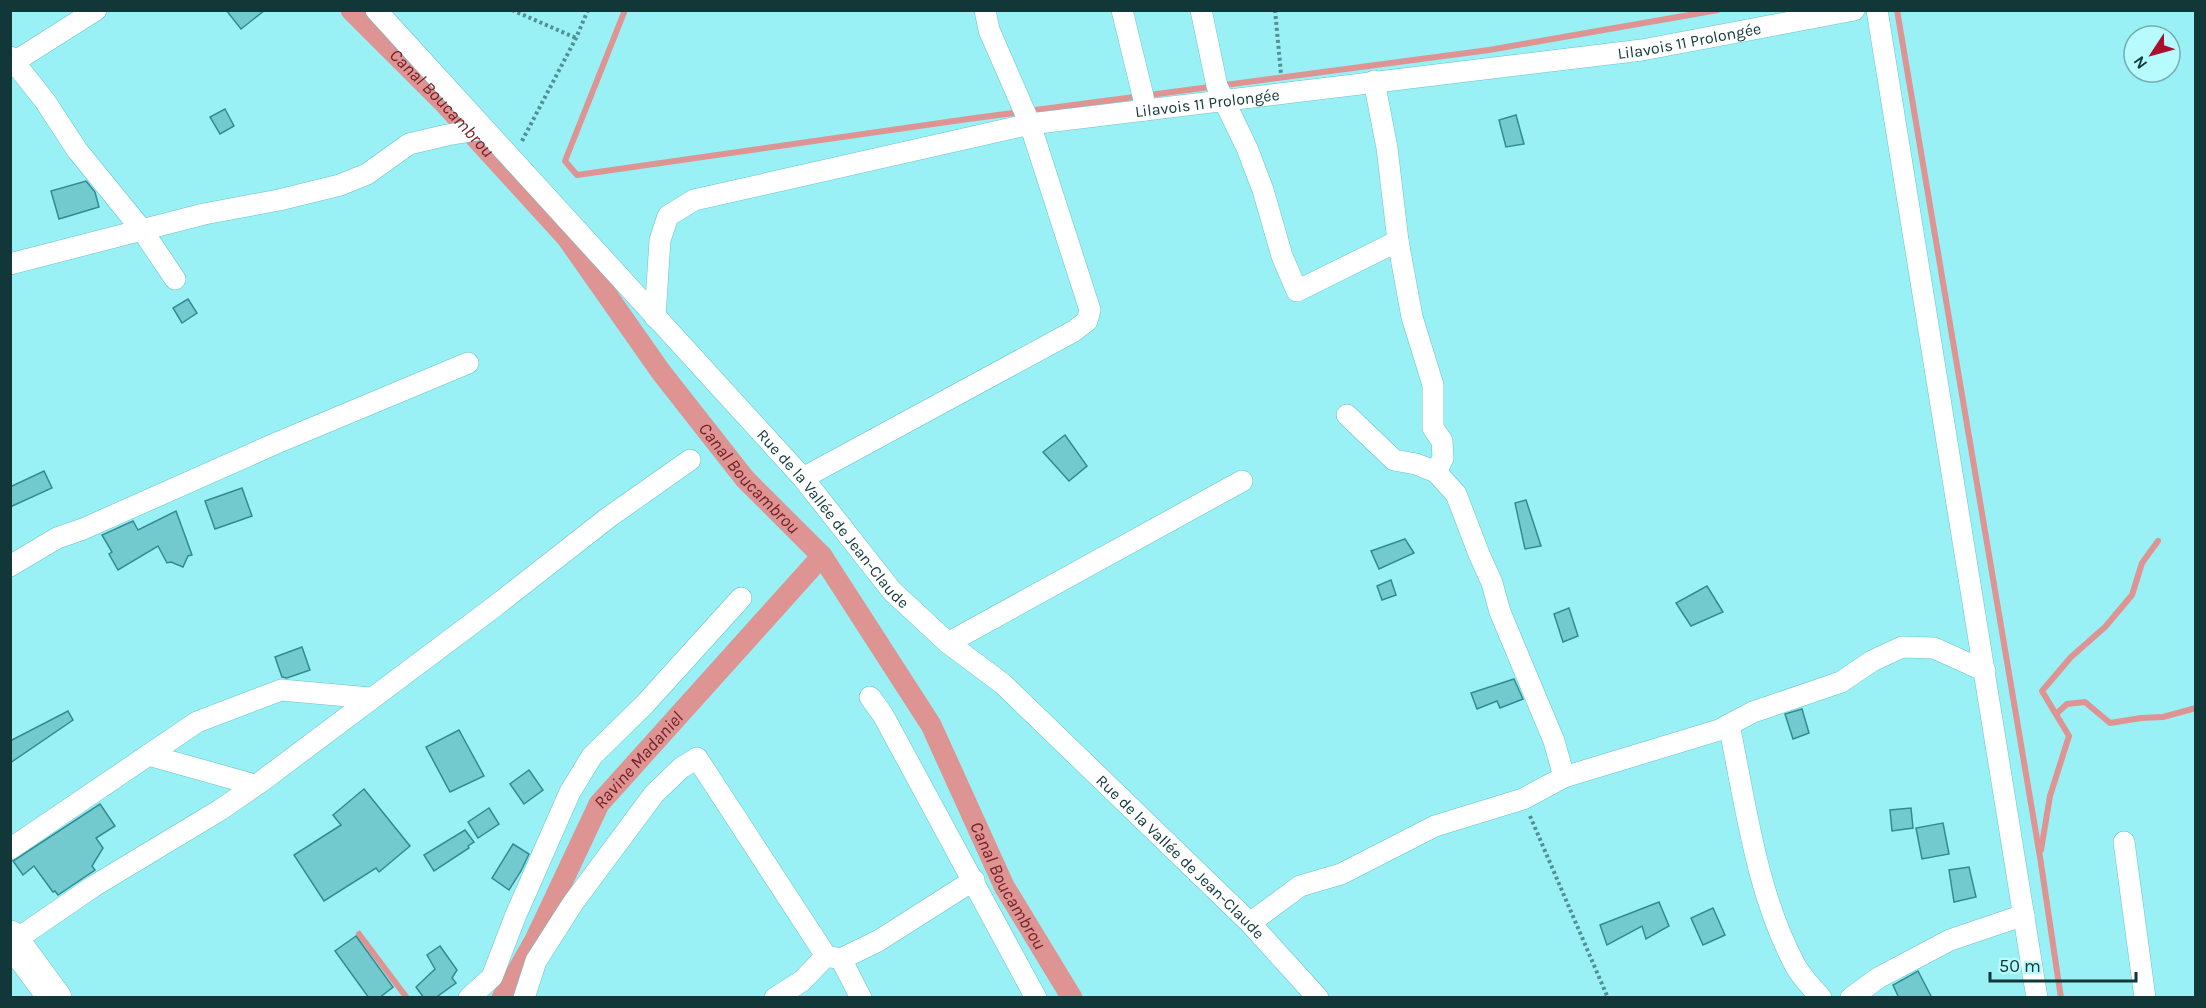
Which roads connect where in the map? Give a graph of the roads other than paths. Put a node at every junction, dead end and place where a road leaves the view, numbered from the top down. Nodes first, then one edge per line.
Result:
1 (96, 10) edge
2 (376, 10) edge
3 (985, 10) edge
4 (1122, 10) edge
5 (1201, 10) edge
6 (1854, 10) edge
7 (1877, 10) edge
8 (12, 59) edge
9 (1374, 81) junction
10 (1224, 100) junction
11 (1145, 110) junction
12 (1030, 124) junction
13 (483, 129) junction
14 (142, 231) junction
15 (1398, 241) junction
16 (10, 264) edge
17 (175, 279) dead end
18 (655, 317) junction
19 (468, 363) dead end
20 (1347, 415) dead end
21 (690, 460) dead end
22 (1436, 472) junction
23 (803, 478) junction
24 (1242, 481) dead end
25 (10, 566) edge
26 (741, 598) dead end
27 (948, 643) junction
28 (1985, 670) junction
29 (870, 697) dead end
30 (370, 698) junction
31 (1729, 725) junction
32 (147, 755) junction
33 (1564, 777) junction
34 (255, 785) junction
35 (2124, 842) dead end
36 (10, 849) edge
37 (974, 880) junction
38 (2024, 915) junction
39 (1250, 923) junction
40 (12, 939) edge
41 (833, 958) junction
42 (1034, 997) edge
43 (55, 998) edge
44 (470, 998) edge
45 (524, 998) edge
46 (775, 998) edge
47 (861, 998) edge
48 (1318, 998) edge
49 (1821, 998) edge
50 (1851, 998) edge
51 (2037, 998) edge
52 (2145, 998) edge

1 - 8 street
2 - 13 street, Rue de la Vallée de Jean-Claude
3 - 12 street
4 - 11 street
5 - 10 street
6 - 9 street, Lilavois 11 Prolongée
7 - 28 street
8 - 14 street
9 - 10 street, Lilavois 11 Prolongée
9 - 15 street
10 - 11 street, Lilavois 11 Prolongée
10 - 15 street
11 - 12 street, Lilavois 11 Prolongée
12 - 18 street, Lilavois 11 Prolongée
12 - 23 street
13 - 14 street
13 - 18 street, Rue de la Vallée de Jean-Claude
14 - 16 street
14 - 17 street
15 - 22 street
18 - 23 street, Rue de la Vallée de Jean-Claude
19 - 25 street
20 - 22 street
21 - 30 street
22 - 33 street
23 - 27 street, Rue de la Vallée de Jean-Claude
24 - 27 street
26 - 44 street
27 - 39 street, Rue de la Vallée de Jean-Claude
28 - 31 street
28 - 38 street
29 - 37 street
30 - 32 street
30 - 34 street
31 - 33 street
31 - 49 street
32 - 34 street
32 - 36 street
33 - 39 street
34 - 40 street
35 - 52 street
37 - 41 street
37 - 42 street
38 - 50 street
38 - 51 street
39 - 48 street, Rue de la Vallée de Jean-Claude
40 - 43 main road
41 - 45 street
41 - 46 street
41 - 47 street

